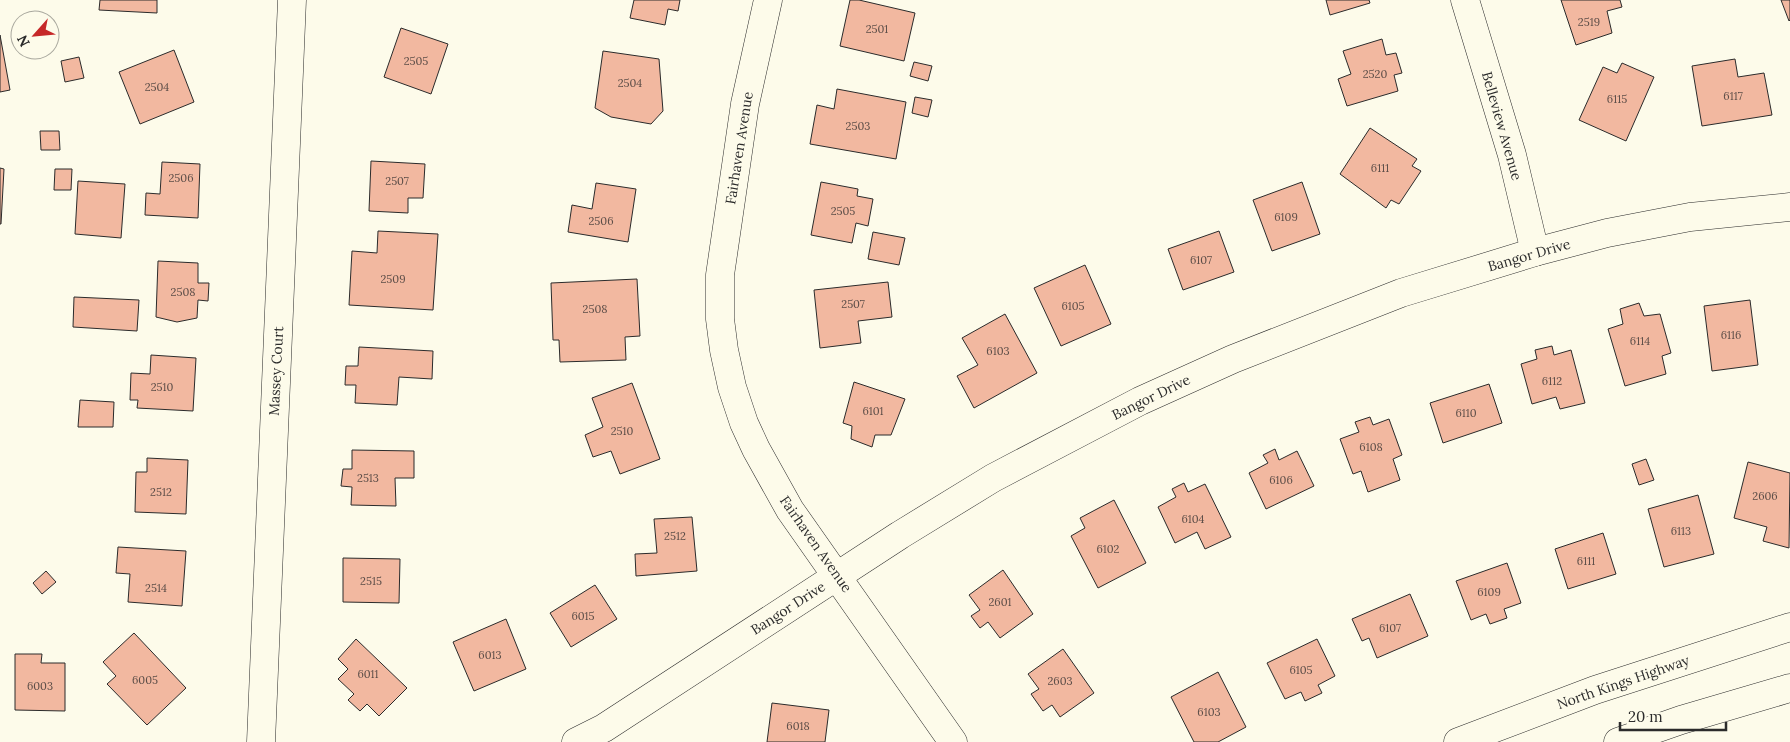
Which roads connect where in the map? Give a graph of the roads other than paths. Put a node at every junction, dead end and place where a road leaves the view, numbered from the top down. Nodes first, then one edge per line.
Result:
1 (292, 0) edge
2 (768, 0) edge
3 (1465, 0) edge
4 (1790, 207) edge
5 (1535, 252) junction
6 (838, 576) junction
7 (1790, 627) edge
8 (1790, 688) edge
9 (261, 742) edge
10 (576, 742) edge
11 (953, 742) edge
12 (1458, 742) edge
13 (1618, 742) edge

1 - 9 street, Massey Court
2 - 6 street, Fairhaven Avenue
3 - 5 street, Belleview Avenue
4 - 5 street, Bangor Drive
5 - 6 street, Bangor Drive
6 - 10 street, Bangor Drive
6 - 11 street, Fairhaven Avenue
7 - 12 street, North Kings Highway
8 - 13 street

